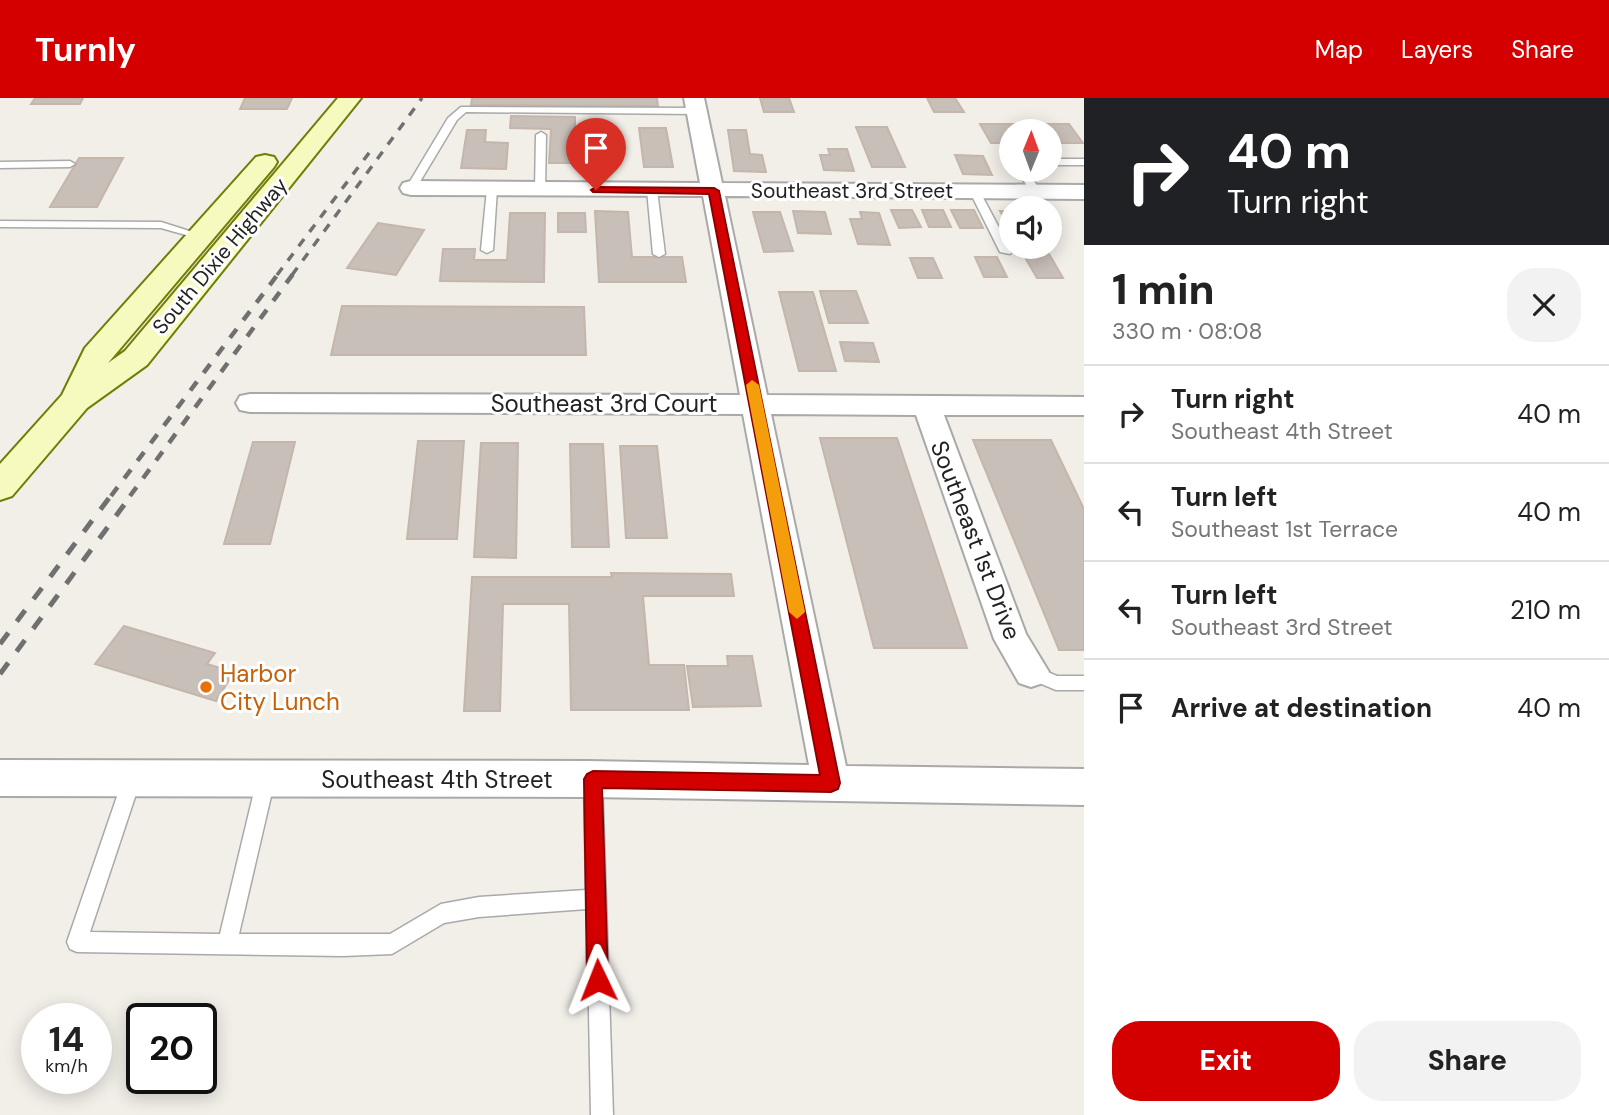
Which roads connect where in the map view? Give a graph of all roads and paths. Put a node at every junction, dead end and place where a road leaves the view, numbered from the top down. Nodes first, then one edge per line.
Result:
1 (350, 98) edge
2 (695, 104) edge
3 (291, 132) dead end
4 (541, 135) dead end
5 (1062, 162) edge
6 (1084, 162) edge
7 (70, 164) dead end
8 (0, 165) edge
9 (1030, 182) edge
10 (411, 188) joint
11 (492, 189) junction
12 (540, 189) junction
13 (652, 190) junction
14 (714, 191) junction
15 (975, 192) junction
16 (1036, 192) junction
17 (1084, 192) edge
18 (0, 223) edge
19 (200, 236) junction
20 (999, 239) edge
21 (487, 250) dead end
22 (659, 254) dead end
23 (76, 400) junction
24 (250, 403) dead end
25 (756, 403) junction
26 (926, 405) junction
27 (1084, 406) edge
28 (0, 486) edge
29 (1031, 673) joint
30 (1084, 683) edge
31 (0, 778) edge
32 (133, 778) junction
33 (266, 779) junction
34 (593, 779) junction
35 (831, 783) junction
36 (1084, 787) edge
37 (595, 899) junction
38 (227, 944) junction
39 (602, 1115) edge

1 - 23 main road, South Dixie Highway
2 - 10 lane
2 - 14 street
3 - 19 main road, South Dixie Highway
4 - 12 lane
5 - 6 lane
7 - 8 lane
9 - 16 lane
10 - 11 street, Southeast 3rd Street
11 - 12 street, Southeast 3rd Street
11 - 21 lane
12 - 13 street, Southeast 3rd Street
13 - 14 street, Southeast 3rd Street
13 - 22 lane
14 - 15 street, Southeast 3rd Street
14 - 25 street
15 - 16 street, Southeast 3rd Street
15 - 20 lane
16 - 17 street, Southeast 3rd Street
18 - 19 lane
19 - 23 main road, South Dixie Highway
23 - 28 main road, South Dixie Highway
24 - 25 street, Southeast 3rd Court
25 - 26 street, Southeast 3rd Court
25 - 35 street
26 - 27 street, Southeast 3rd Court
26 - 29 street, Southeast 1st Drive
29 - 30 lane
31 - 32 street, Southeast 4th Street
32 - 33 street, Southeast 4th Street
32 - 38 lane
33 - 34 street, Southeast 4th Street
33 - 38 lane
34 - 35 street, Southeast 4th Street
34 - 37 lane
35 - 36 street, Southeast 4th Street
37 - 38 lane
37 - 39 lane

